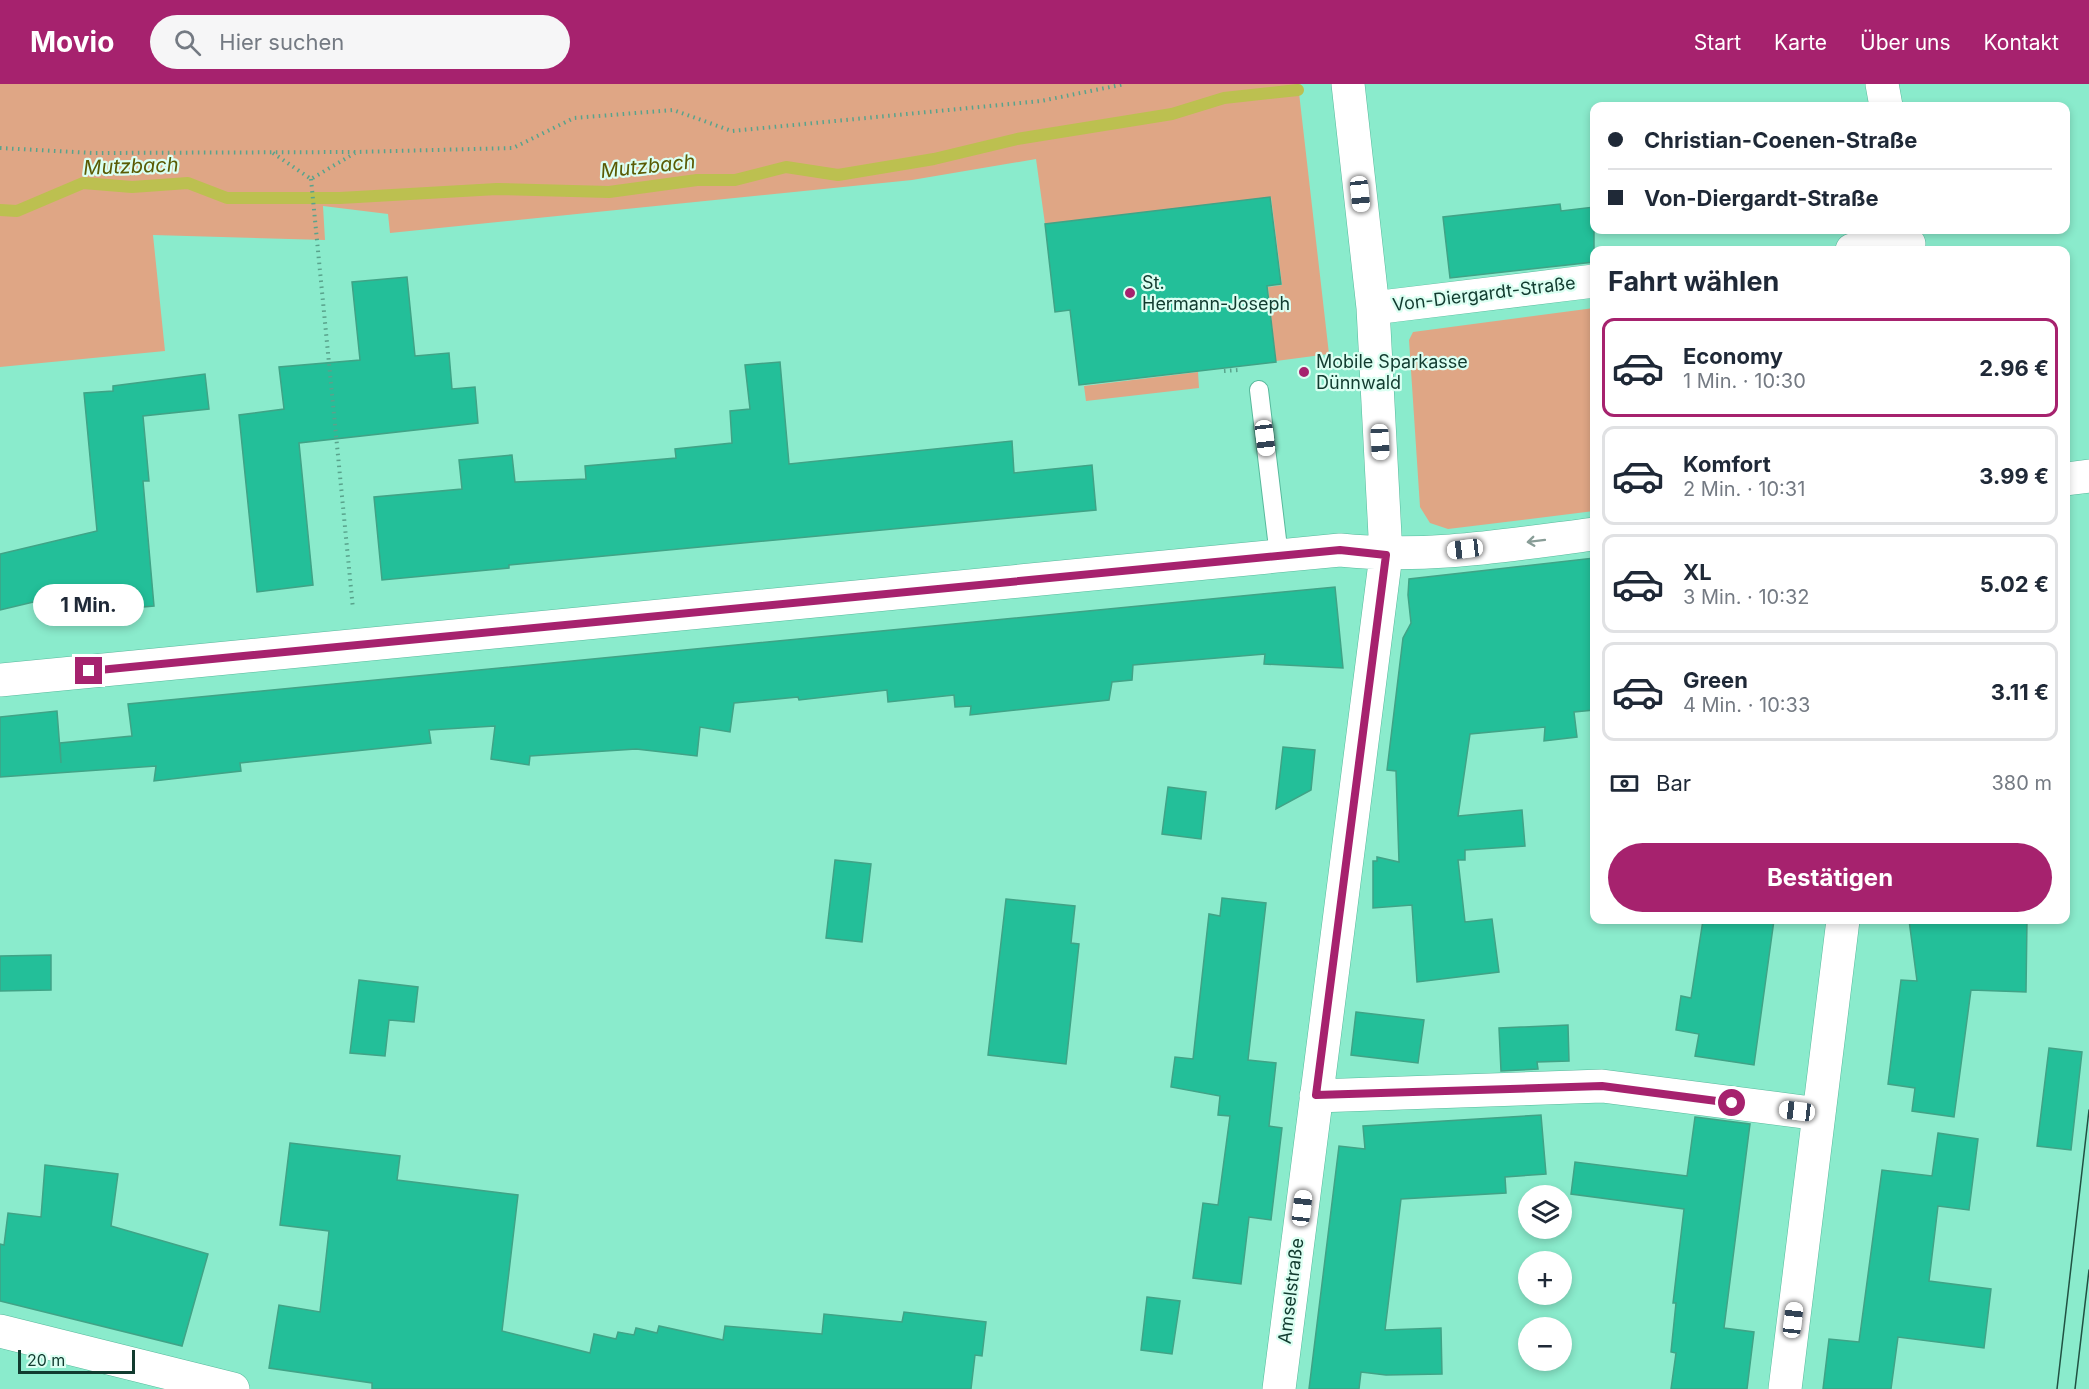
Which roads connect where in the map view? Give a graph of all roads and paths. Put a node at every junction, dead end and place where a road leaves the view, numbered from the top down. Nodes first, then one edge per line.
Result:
1 (1125, 84) edge
2 (1882, 84) edge
3 (1349, 93) edge
4 (1885, 102) edge
5 (0, 148) edge
6 (356, 152) junction
7 (272, 153) junction
8 (311, 179) junction
9 (1908, 241) edge
10 (1877, 246) edge
11 (1590, 281) edge
12 (1373, 308) junction
13 (1259, 390) dead end
14 (2089, 476) edge
15 (2070, 478) edge
16 (1590, 534) edge
17 (1386, 555) junction
18 (1279, 556) junction
19 (357, 645) junction
20 (0, 680) edge
21 (1843, 924) edge
22 (1316, 1095) junction
23 (1819, 1114) junction
24 (0, 1331) edge
25 (233, 1389) edge
26 (1279, 1389) edge
27 (1785, 1389) edge

1 - 6 path
2 - 4 street
3 - 12 street, Amselstraße
5 - 7 path
6 - 7 path
6 - 8 path
7 - 8 path
8 - 19 path
9 - 10 street
11 - 12 street, Von-Diergardt-Straße
12 - 17 street, Amselstraße
13 - 18 lane
14 - 15 street
16 -> 17 street
17 - 18 street
17 - 22 street, Amselstraße
18 - 19 street
19 - 20 street
21 - 23 street
22 - 23 street
22 - 26 street, Amselstraße
23 - 27 street
24 - 25 street

